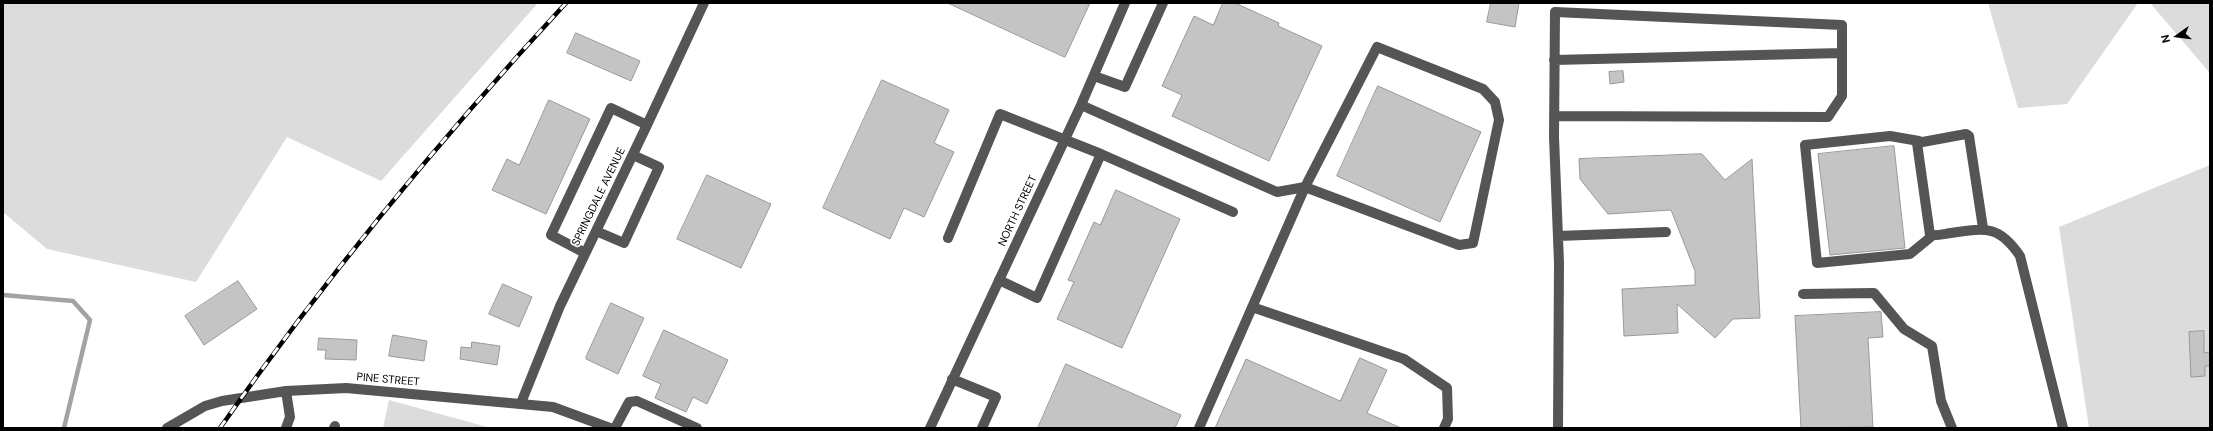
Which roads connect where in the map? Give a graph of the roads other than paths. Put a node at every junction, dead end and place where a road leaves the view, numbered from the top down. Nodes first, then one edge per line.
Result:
1 (704, 3) edge
2 (1125, 3) edge
3 (1162, 3) edge
4 (1842, 53) junction
5 (1554, 60) junction
6 (1094, 76) junction
7 (1081, 105) junction
8 (1554, 116) junction
9 (648, 125) junction
10 (1066, 138) junction
11 (1919, 141) junction
12 (1101, 154) junction
13 (633, 155) junction
14 (1305, 187) junction
15 (1233, 212) dead end
16 (1983, 228) junction
17 (596, 231) junction
18 (1666, 232) dead end
19 (1558, 236) junction
20 (1932, 236) junction
21 (948, 238) dead end
22 (585, 253) junction
23 (998, 280) junction
24 (1803, 294) dead end
25 (1252, 307) junction
26 (952, 378) junction
27 (286, 391) junction
28 (521, 404) junction
29 (167, 428) edge
30 (286, 428) edge
31 (610, 428) edge
32 (614, 428) edge
33 (697, 428) edge
34 (930, 428) edge
35 (982, 428) edge
36 (1199, 428) edge
37 (1444, 428) edge
38 (1558, 428) edge
39 (1952, 428) edge
40 (2063, 428) edge

1 - 9 street, SPRINGDALE AVENUE
2 - 6 street, NORTH STREET
3 - 6 street
4 - 5 street
4 - 5 street
4 - 8 street
5 - 8 street
6 - 7 street, NORTH STREET
7 - 10 street, NORTH STREET
7 - 14 street
8 - 19 street
9 - 13 street, SPRINGDALE AVENUE
9 - 22 street
10 - 12 street
10 - 21 street
10 - 23 street, NORTH STREET
11 - 16 street
11 - 20 street
11 - 20 street
12 - 15 street
12 - 23 street
13 - 17 street, SPRINGDALE AVENUE
13 - 17 street
14 - 14 street
14 - 25 street
16 - 20 street
16 - 40 street
17 - 22 street, SPRINGDALE AVENUE
18 - 19 street
19 - 38 street
22 - 28 street, SPRINGDALE AVENUE
23 - 26 street, NORTH STREET
24 - 39 street
25 - 36 street
25 - 37 street
26 - 34 street, NORTH STREET
26 - 35 street
27 - 28 street, PINE STREET
27 - 29 street, PINE STREET
27 - 30 street
28 - 31 street, PINE STREET
32 - 33 street

